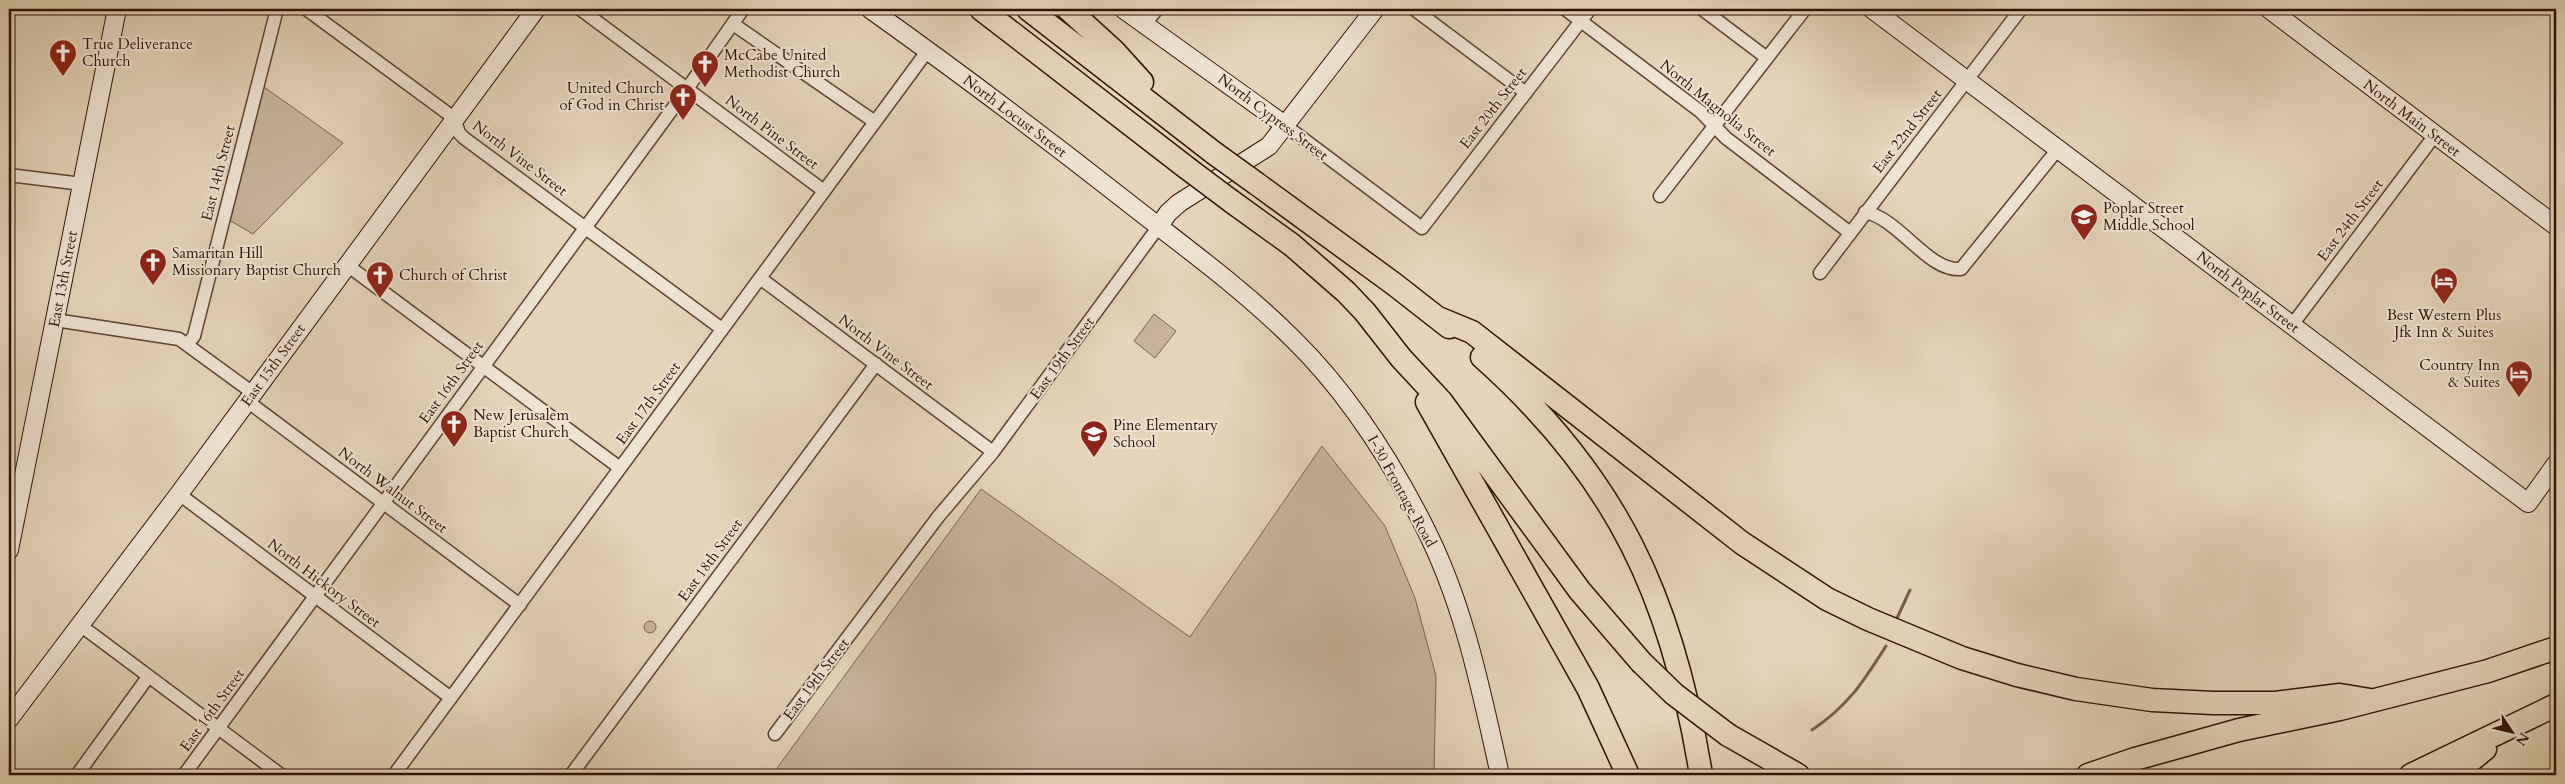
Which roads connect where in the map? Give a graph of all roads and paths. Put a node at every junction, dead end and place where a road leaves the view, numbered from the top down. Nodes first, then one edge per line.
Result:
1 (117, 9) edge
2 (277, 9) edge
3 (306, 9) edge
4 (536, 9) edge
5 (580, 9) edge
6 (743, 9) edge
7 (870, 9) edge
8 (981, 9) edge
9 (1028, 9) edge
10 (1068, 9) edge
11 (1123, 9) edge
12 (1157, 9) edge
13 (1375, 9) edge
14 (1414, 9) edge
15 (1565, 9) edge
16 (1590, 9) edge
17 (1702, 9) edge
18 (1805, 9) edge
19 (1872, 9) edge
20 (2021, 9) edge
21 (2269, 9) edge
22 (1581, 21) junction
23 (733, 24) junction
24 (1145, 24) junction
25 (928, 50) junction
26 (1767, 58) junction
27 (1966, 80) junction
28 (687, 89) junction
29 (1526, 93) junction
30 (454, 118) junction
31 (875, 122) junction
32 (1180, 126) junction
33 (1286, 126) junction
34 (1715, 126) junction
35 (2435, 135) junction
36 (2058, 149) junction
37 (14, 175) edge
38 (82, 184) junction
39 (824, 191) junction
40 (1660, 196) dead end
41 (1865, 212) junction
42 (1159, 226) junction
43 (2556, 226) edge
44 (585, 227) junction
45 (1422, 228) joint
46 (1849, 232) junction
47 (347, 265) junction
48 (1820, 273) dead end
49 (760, 278) junction
50 (1438, 318) junction
51 (55, 320) junction
52 (2292, 325) junction
53 (722, 329) junction
54 (188, 344) junction
55 (1401, 358) junction
56 (876, 364) junction
57 (483, 366) junction
58 (250, 397) junction
59 (993, 452) junction
60 (2556, 464) edge
61 (620, 468) junction
62 (178, 494) junction
63 (382, 502) junction
64 (9, 550) edge
65 (314, 596) junction
66 (520, 604) junction
67 (80, 626) junction
68 (2556, 648) edge
69 (148, 677) junction
70 (451, 698) junction
71 (2370, 700) junction
72 (2556, 705) edge
73 (12, 710) edge
74 (2528, 719) junction
75 (218, 729) junction
76 (775, 734) dead end
77 (1626, 770) edge
78 (77, 775) edge
79 (184, 775) edge
80 (281, 775) edge
81 (394, 775) edge
82 (571, 775) edge
83 (1500, 775) edge
84 (1701, 775) edge
85 (1798, 775) edge
86 (2088, 775) edge
87 (2411, 775) edge
88 (2453, 775) edge

1 - 38 main road, East 13th Street
2 - 54 street, East 14th Street
3 - 30 street, North Vine Street
4 - 30 main road, East 15th Street
5 - 28 street, North Pine Street
6 - 23 street, East 16th Street
7 - 25 main road, North Locust Street
8 - 55 highway, bridge
9 - 32 highway
10 - 32 highway
11 - 24 main road, North Cypress Street
12 - 24 street
13 - 33 main road, East 19th Street
14 - 29 street
15 - 22 street, North Magnolia Street
16 - 22 street, East 20th Street
17 - 26 street
18 - 26 street
19 - 27 main road, North Poplar Street
20 - 27 street, East 22nd Street
21 - 35 main road, North Main Street
22 - 29 street, East 20th Street
22 - 34 street, North Magnolia Street
23 - 28 street, East 16th Street
23 - 31 street
24 - 33 main road, North Cypress Street
25 - 31 street, East 17th Street
25 - 42 main road, North Locust Street
26 - 34 street
27 - 36 main road, North Poplar Street
27 - 41 street, East 22nd Street
28 - 39 street, North Pine Street
28 - 44 street, East 16th Street
29 - 45 street, East 20th Street
30 - 44 street, North Vine Street
30 - 47 main road, East 15th Street
31 - 39 street, East 17th Street
32 - 50 highway, bridge
33 - 42 main road, East 19th Street
33 - 45 street, North Cypress Street
34 - 40 street
34 - 46 street, North Magnolia Street
35 - 43 main road, North Main Street
35 - 52 street, East 24th Street
36 - 41 street
36 - 52 main road, North Poplar Street
37 - 38 street
38 - 51 main road, East 13th Street
39 - 49 street, East 17th Street
41 - 46 street, East 22nd Street
42 - 59 street, East 19th Street
42 - 83 main road, I-30 Frontage Road
44 - 53 street, North Vine Street
44 - 57 street, East 16th Street
46 - 48 street, East 22nd Street
47 - 57 street
47 - 58 main road, East 15th Street
49 - 53 street, East 17th Street
49 - 56 street, North Vine Street
50 - 71 highway
50 - 84 highway
51 - 54 street, North Walnut Street
51 - 64 main road, East 13th Street
52 - 60 main road, North Poplar Street
53 - 61 street, East 17th Street
54 - 58 street, North Walnut Street
55 - 77 highway
55 - 85 highway, bridge
56 - 59 street, North Vine Street
56 - 82 street, East 18th Street
57 - 61 street
57 - 63 street, East 16th Street
58 - 62 main road, East 15th Street
58 - 63 street, North Walnut Street
59 - 76 street, East 19th Street
61 - 66 street, East 17th Street
62 - 65 street, North Hickory Street
62 - 67 main road, East 15th Street
63 - 65 street, East 16th Street
63 - 66 street, North Walnut Street
65 - 70 street, North Hickory Street
65 - 75 street, East 16th Street
66 - 70 street, East 17th Street
67 - 69 street
67 - 73 main road, East 15th Street
68 - 71 highway
69 - 75 street
69 - 78 street
70 - 81 street, East 17th Street
71 - 86 highway
72 - 74 highway
74 - 87 highway
74 - 88 highway
75 - 79 street, East 16th Street
75 - 80 street

